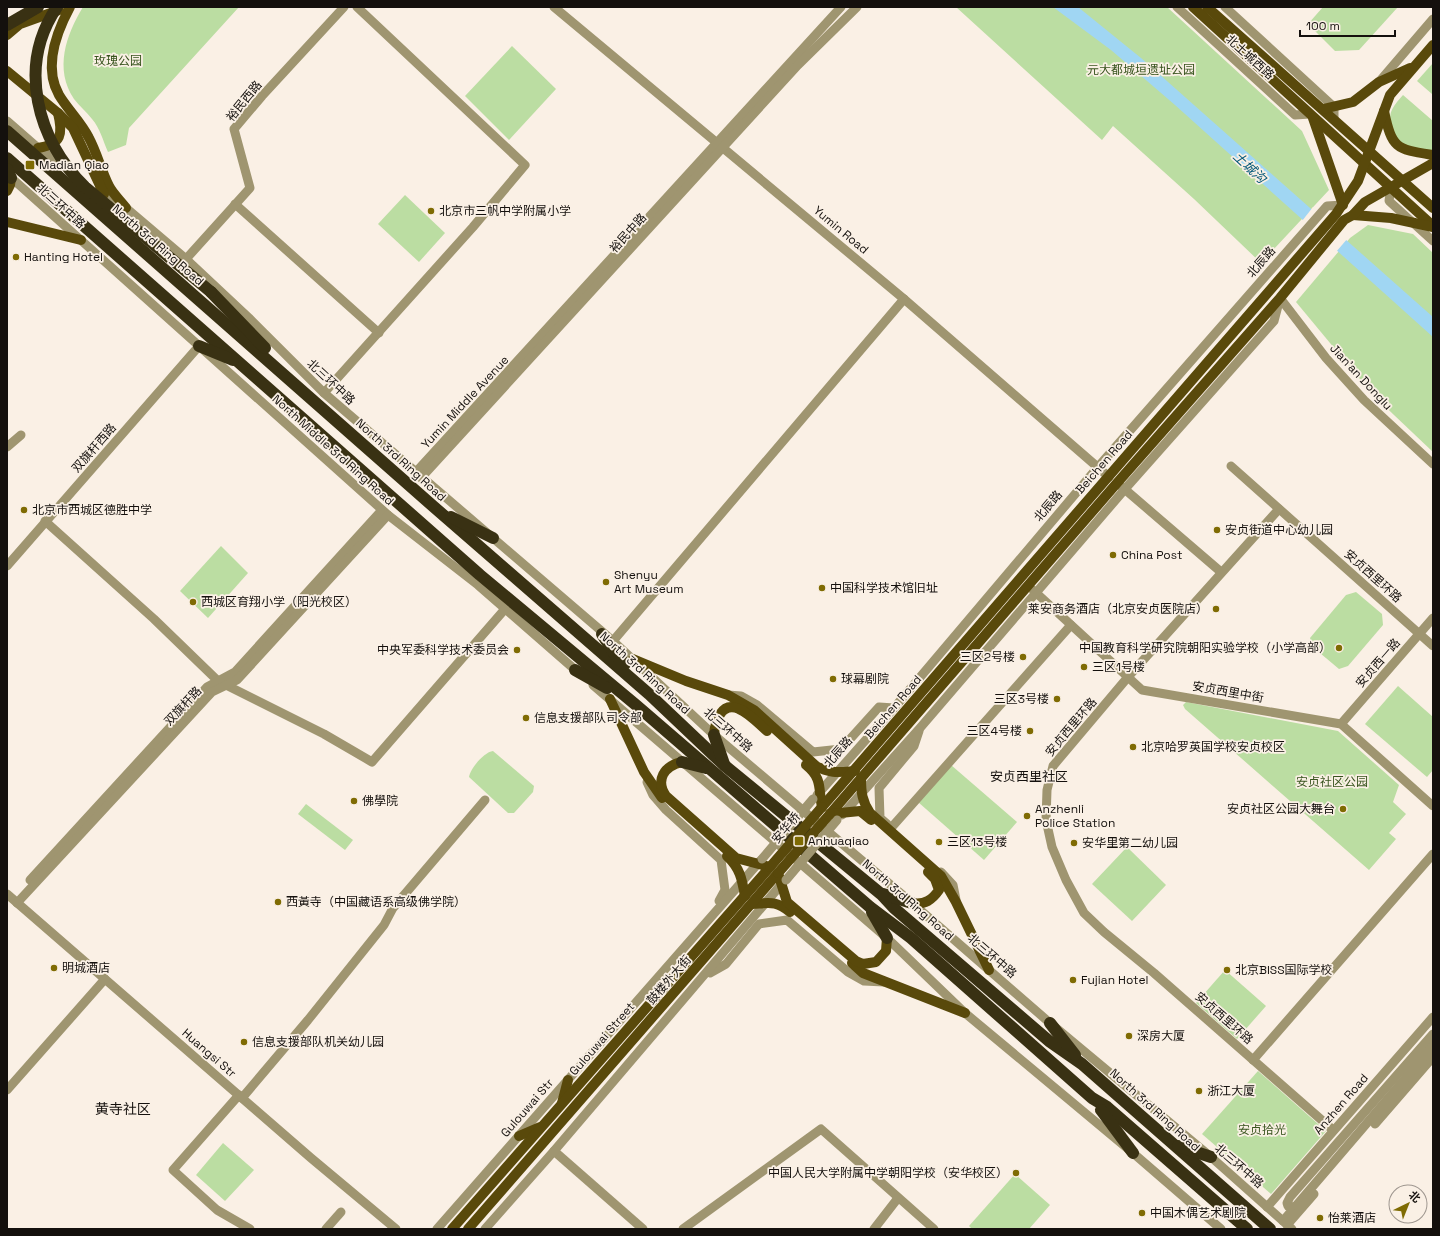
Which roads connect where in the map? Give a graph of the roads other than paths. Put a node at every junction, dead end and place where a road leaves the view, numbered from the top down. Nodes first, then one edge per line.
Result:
1 (24, 7) edge
2 (38, 7) edge
3 (56, 7) edge
4 (66, 7) edge
5 (70, 7) edge
6 (344, 7) edge
7 (357, 7) edge
8 (554, 7) edge
9 (841, 7) edge
10 (857, 7) edge
11 (1177, 7) edge
12 (1193, 7) edge
13 (1207, 7) edge
14 (1225, 7) edge
15 (1433, 19) edge
16 (7, 21) edge
17 (7, 25) edge
18 (7, 35) edge
19 (1433, 44) edge
20 (1414, 67) junction
21 (7, 71) edge
22 (1379, 82) junction
23 (1334, 107) junction
24 (1323, 109) junction
25 (1384, 111) junction
26 (58, 113) junction
27 (1311, 115) junction
28 (1334, 119) junction
29 (7, 121) edge
30 (11, 134) edge
31 (720, 145) junction
32 (38, 148) junction
33 (1370, 151) junction
34 (1433, 154) edge
35 (7, 158) edge
36 (1365, 163) junction
37 (1433, 163) edge
38 (8, 174) edge
39 (1403, 181) junction
40 (1391, 187) junction
41 (7, 191) edge
42 (104, 194) junction
43 (235, 204) junction
44 (1343, 205) junction
45 (126, 208) junction
46 (1433, 208) edge
47 (1344, 216) junction
48 (7, 222) edge
49 (1414, 224) junction
50 (1433, 226) edge
51 (1313, 239) joint
52 (81, 240) junction
53 (1433, 241) edge
54 (186, 259) junction
55 (1280, 298) junction
56 (904, 299) junction
57 (379, 333) junction
58 (199, 346) junction
59 (242, 364) junction
60 (324, 393) junction
61 (313, 400) junction
62 (21, 435) dead end
63 (7, 447) edge
64 (1433, 464) edge
65 (1231, 466) dead end
66 (1098, 467) junction
67 (418, 476) junction
68 (1117, 483) junction
69 (434, 507) junction
70 (1279, 509) junction
71 (385, 512) junction
72 (45, 521) junction
73 (426, 526) junction
74 (493, 538) junction
75 (7, 566) edge
76 (1221, 572) junction
77 (478, 585) junction
78 (1028, 585) junction
79 (1037, 594) junction
80 (505, 609) junction
81 (1433, 618) edge
82 (1071, 625) junction
83 (602, 634) junction
84 (1420, 634) junction
85 (613, 641) junction
86 (1433, 646) edge
87 (633, 659) junction
88 (575, 670) junction
89 (1128, 677) junction
90 (222, 683) junction
91 (649, 694) junction
92 (728, 695) junction
93 (610, 699) junction
94 (636, 705) junction
95 (894, 708) junction
96 (1341, 724) junction
97 (920, 728) junction
98 (714, 735) junction
99 (682, 762) junction
100 (724, 765) junction
101 (708, 769) junction
102 (644, 772) junction
103 (837, 773) junction
104 (858, 774) junction
105 (861, 795) junction
106 (817, 796) junction
107 (485, 800) dead end
108 (1433, 806) edge
109 (845, 812) junction
110 (829, 814) junction
111 (891, 828) junction
112 (1433, 854) edge
113 (760, 861) junction
114 (779, 876) junction
115 (742, 880) junction
116 (881, 894) junction
117 (745, 896) junction
118 (11, 898) edge
119 (956, 902) junction
120 (766, 903) junction
121 (912, 903) junction
122 (752, 904) junction
123 (870, 907) junction
124 (887, 938) junction
125 (681, 952) junction
126 (989, 970) junction
127 (705, 975) junction
128 (105, 979) junction
129 (891, 983) junction
130 (965, 1013) junction
131 (1433, 1017) edge
132 (1050, 1022) junction
133 (1433, 1034) edge
134 (1433, 1046) edge
135 (1433, 1056) edge
136 (1253, 1060) junction
137 (1082, 1064) junction
138 (568, 1080) junction
139 (7, 1090) edge
140 (1384, 1090) junction
141 (1396, 1094) junction
142 (1364, 1095) junction
143 (240, 1096) junction
144 (1092, 1098) junction
145 (562, 1104) junction
146 (544, 1125) junction
147 (1333, 1130) junction
148 (519, 1136) junction
149 (1172, 1144) junction
150 (554, 1151) junction
151 (1133, 1153) junction
152 (1211, 1157) junction
153 (1301, 1168) junction
154 (1293, 1194) junction
155 (898, 1198) junction
156 (1267, 1207) junction
157 (1295, 1207) junction
158 (341, 1212) dead end
159 (1287, 1225) edge
160 (250, 1229) edge
161 (326, 1229) edge
162 (396, 1229) edge
163 (438, 1229) edge
164 (452, 1229) edge
165 (468, 1229) edge
166 (485, 1229) edge
167 (643, 1229) edge
168 (682, 1229) edge
169 (874, 1229) edge
170 (934, 1229) edge
171 (1221, 1229) edge
172 (1247, 1229) edge
173 (1270, 1229) edge

1 - 16 highway
1 - 17 highway
2 - 17 highway
3 - 61 highway, bridge
4 - 18 main road
5 - 45 main road
6 - 43 street, 裕民西路
7 - 57 street
8 - 31 street, Yumin Road
9 - 31 street, 裕民中路
10 - 31 street, 裕民中路
11 - 27 street, 北土城西路
12 - 27 main road, 北土城西路
13 - 24 main road, 北土城西路
14 - 23 street, 北土城西路
15 - 22 street
19 - 20 main road, 北辰路
20 - 22 main road
20 - 25 main road, 北辰路
21 - 26 main road
22 - 23 main road
23 - 24 main road
23 - 28 street
24 - 28 main road, 北土城西路
25 - 33 main road, 北辰路
25 - 34 main road
26 - 32 main road
26 - 42 main road
27 - 36 main road
27 - 44 main road
28 - 33 main road, 北土城西路
29 - 32 street, 北三环中路
30 - 32 highway
30 - 61 highway, North 3rd Ring Road
31 - 56 street, Yumin Road
31 - 67 street, 裕民中路
32 - 42 street, 北三环中路
33 - 36 main road, 北辰路
33 - 39 main road, 北土城西路
35 - 59 highway
36 - 40 main road
36 - 44 main road, 北辰路
37 - 39 main road, 北辰路
38 - 41 main road
38 - 52 street, 北三环中路
39 - 40 main road, 北辰路
39 - 46 main road, 北土城西路
40 - 47 main road, 北辰路
40 - 49 street
40 - 50 main road
42 - 45 street, 北三环中路
43 - 54 street, 裕民西路
43 - 57 street
44 - 47 main road, 北辰路
44 - 66 street, 北辰路
45 - 54 street, 北三环中路
47 - 49 main road
47 - 51 main road, 北辰路
47 - 55 main road, 北辰路
48 - 52 main road
49 - 50 main road
49 - 53 street
51 - 68 main road, Beichen Road
52 - 58 street, North Middle 3rd Ring Road
54 - 60 street, 北三环中路
55 - 64 street, Jian'an Donglu
55 - 68 main road, 北辰路
56 - 66 street, Yumin Road
56 - 85 street
57 - 60 street
58 - 59 highway
58 - 71 street, North Middle 3rd Ring Road
58 - 72 street, 双旗杆西路
59 - 73 highway
60 - 67 street, 北三环中路
61 - 69 highway, North 3rd Ring Road
62 - 63 street
65 - 70 street, 安贞西里环路
66 - 68 street, Yumin Road
66 - 95 street, 北辰路
67 - 74 street, 北三环中路
68 - 76 street, Yumin Road
68 - 78 main road, 北辰路
68 - 79 street, 北辰路
68 - 104 main road, Beichen Road
69 - 74 highway
69 - 91 highway, North 3rd Ring Road
70 - 76 street, 安贞西里环路
70 - 84 street, 安贞西里环路
71 - 77 street, North Middle 3rd Ring Road
71 - 90 street
72 - 75 street, 双旗杆西路
72 - 90 street
73 - 77 highway
73 - 94 highway
74 - 83 street, 北三环中路
76 - 89 street, 安贞西里环路
77 - 80 street, North Middle 3rd Ring Road
78 - 79 street, 安贞西里中街
78 - 104 main road, 北辰路
79 - 82 street, 安贞西里中街
79 - 97 street, 北辰路
80 - 88 street, North Middle 3rd Ring Road
80 - 90 street
81 - 84 street, 安贞西一路
82 - 89 street, 安贞西里中街
82 - 111 street
83 - 85 street, 北三环中路
83 - 91 highway
84 - 86 street, 安贞西里环路
84 - 96 street, 安贞西一路
85 - 87 street, 北三环中路
87 - 92 main road
87 - 98 street, 北三环中路
88 - 93 street
88 - 94 highway
89 - 96 street, 安贞西里中街
89 - 136 street, 安贞西里环路
90 - 118 street
91 - 100 highway, North 3rd Ring Road
92 - 95 street
92 - 103 main road
93 - 99 street
93 - 102 main road
94 - 101 highway
95 - 103 street, 北辰路
96 - 108 street
97 - 105 street, 北辰路
97 - 111 street
98 - 100 highway
98 - 106 main road
98 - 121 street, 北三环中路
99 - 101 highway
99 - 113 main road
99 - 124 street
100 - 116 highway, North 3rd Ring Road
101 - 123 highway
102 - 115 main road
102 - 125 street
103 - 104 main road
103 - 106 street, 北辰路
104 - 105 main road
104 - 110 main road, 北辰路
105 - 109 street, 北辰路
105 - 119 main road
106 - 110 main road
106 - 113 street, 安华桥, bridge
107 - 143 street
109 - 110 main road
109 - 121 main road
110 - 114 main road, 安华桥, bridge
110 - 114 street, bridge
111 - 119 street
112 - 136 street, 安贞西里环路
113 - 114 main road
113 - 115 street, Gulouwai Str
114 - 117 main road, Gulouwai Street
114 - 120 street, 鼓楼外大街
114 - 122 main road, 鼓楼外大街
114 - 124 main road
115 - 117 main road
115 - 125 street, Gulouwai Str
116 - 121 highway
116 - 137 highway, North 3rd Ring Road
117 - 145 main road, Gulouwai Street
118 - 128 street, Huangsi Str
119 - 126 main road
120 - 122 main road
120 - 127 street, 鼓楼外大街
120 - 129 main road
121 - 126 street, 北三环中路
122 - 165 main road, 鼓楼外大街
123 - 124 highway
123 - 144 highway
124 - 130 street
125 - 138 street, Gulouwai Str
126 - 132 street, 北三环中路
127 - 129 street
127 - 150 street, 鼓楼外大街
128 - 139 street
128 - 143 street, Huangsi Str
129 - 130 main road
130 - 151 street
131 - 142 street, Anzhen Road
132 - 137 highway
132 - 152 street, 北三环中路
133 - 140 street, Anzhen Road
134 - 141 street
135 - 141 street
136 - 147 street, 安贞西里环路
137 - 149 highway, North 3rd Ring Road
138 - 145 main road
138 - 148 street, Gulouwai Str
140 - 142 street
140 - 154 street, Anzhen Road
141 - 157 street
141 - 159 street
142 - 147 street, Anzhen Road
143 - 160 street
143 - 162 street, Huangsi Str
144 - 151 highway
144 - 172 highway
145 - 146 main road, Gulouwai Street
146 - 148 main road
146 - 164 main road, Gulouwai Street
147 - 153 street, Anzhen Road
148 - 163 street, Gulouwai Str
149 - 152 highway
149 - 173 highway, North 3rd Ring Road
150 - 166 street, 鼓楼外大街
150 - 167 street
151 - 171 street
152 - 156 street, 北三环中路
153 - 154 street
153 - 156 street, Anzhen Road
154 - 157 street
155 - 168 street
155 - 169 street
155 - 170 street
156 - 159 street, 北三环中路
157 - 159 street
158 - 161 street

